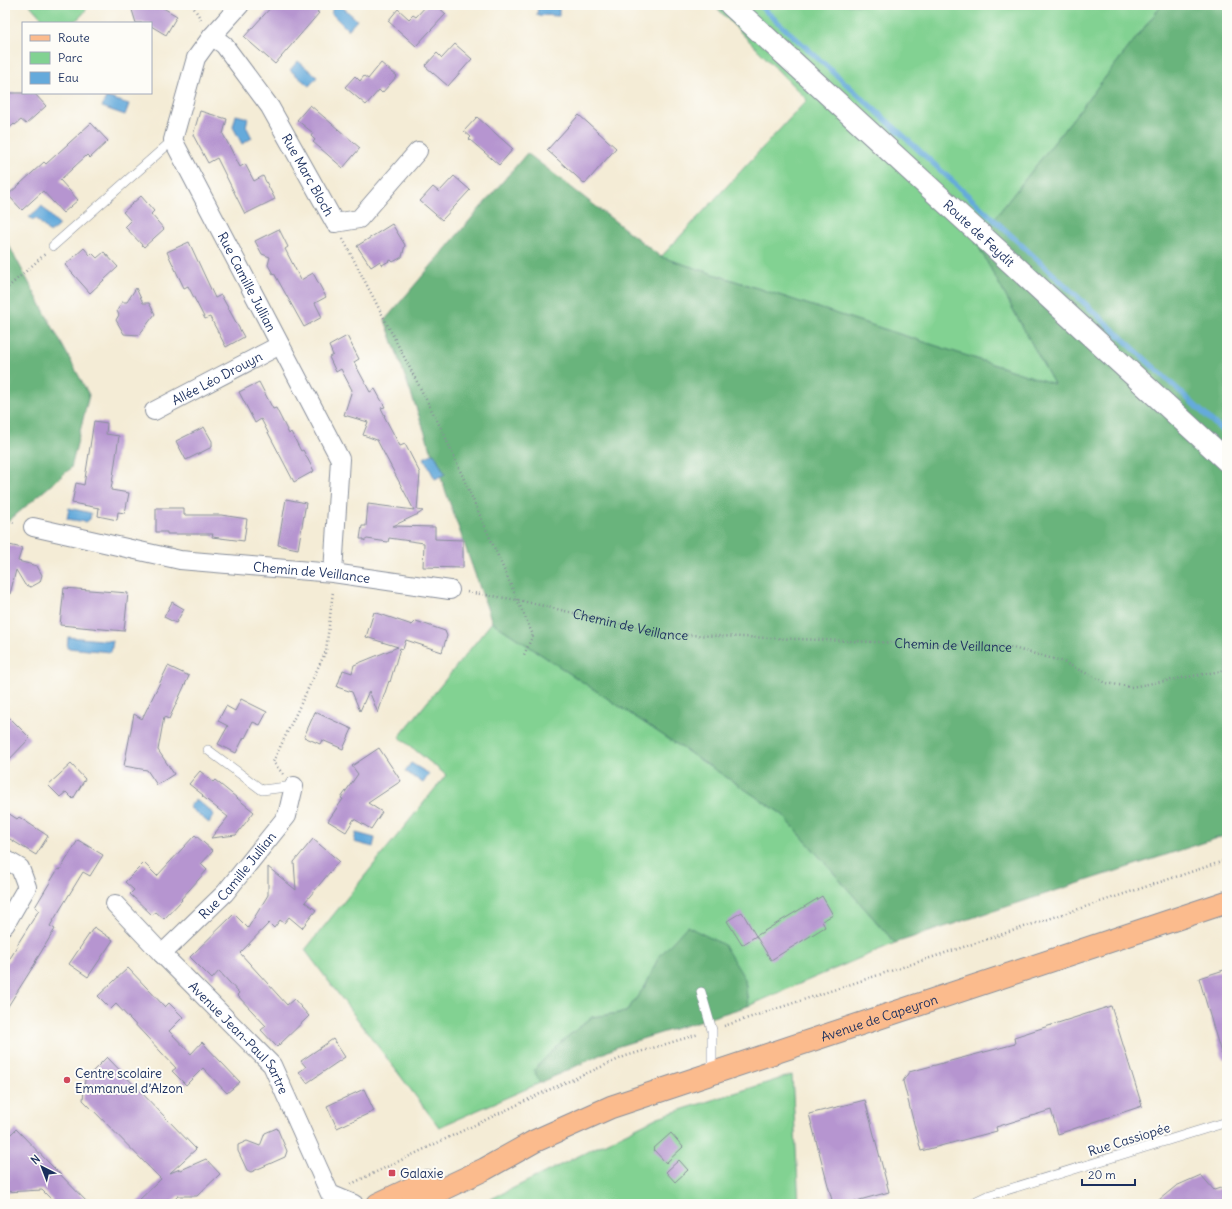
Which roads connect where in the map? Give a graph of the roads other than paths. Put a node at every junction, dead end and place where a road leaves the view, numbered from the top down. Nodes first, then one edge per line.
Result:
1 (240, 5) edge
2 (731, 5) edge
3 (212, 36) junction
4 (173, 140) junction
5 (418, 151) dead end
6 (53, 246) road end
7 (280, 345) junction
8 (154, 411) dead end
9 (1227, 460) edge
10 (33, 527) dead end
11 (334, 573) junction
12 (450, 590) road end
13 (208, 750) dead end
14 (294, 786) joint
15 (5, 859) edge
16 (1227, 902) edge
17 (115, 904) dead end
18 (5, 925) edge
19 (162, 954) junction
20 (701, 992) dead end
21 (712, 1074) junction
22 (1227, 1122) edge
23 (535, 1141) junction
24 (328, 1199) edge
25 (354, 1204) edge
26 (378, 1204) edge
27 (411, 1204) edge
28 (970, 1204) edge

1 - 3 street
2 - 9 street, Route de Feydit
3 - 4 street
3 - 5 street, Rue Marc Bloch
4 - 6 lane
4 - 7 street, Rue Camille Jullian
7 - 8 street, Allée Léo Drouyn
7 - 11 street, Rue Camille Jullian
10 - 11 street, Chemin de Veillance
11 - 12 street, Chemin de Veillance
13 - 14 lane
14 - 19 street, Rue Camille Jullian
15 - 18 street
16 - 21 main road, Avenue de Capeyron
17 - 19 street, Avenue Jean-Paul Sartre
19 - 24 street, Avenue Jean-Paul Sartre
20 - 21 lane
21 - 23 main road, Avenue de Capeyron
22 - 28 lane, Rue Cassiopée
23 - 26 main road, Avenue de Capeyron
23 - 27 main road, Avenue de Capeyron
24 - 25 street

